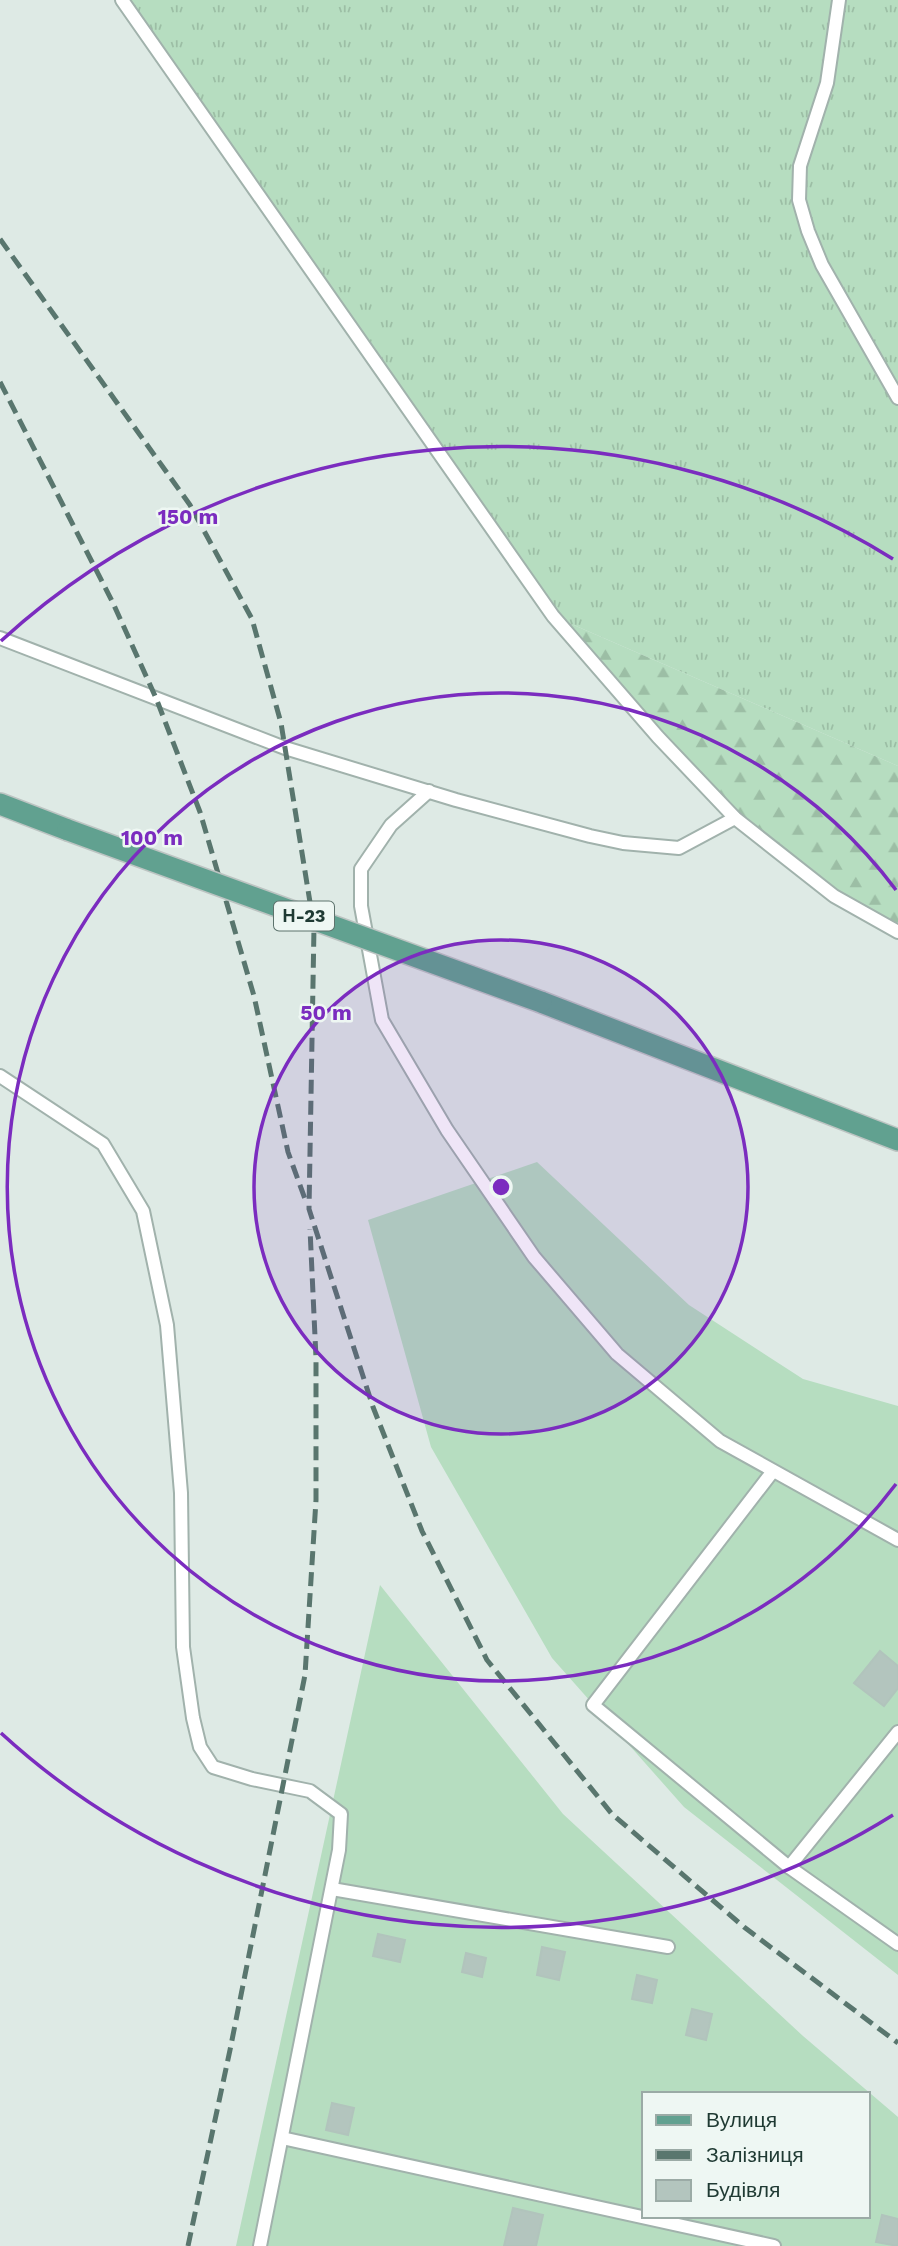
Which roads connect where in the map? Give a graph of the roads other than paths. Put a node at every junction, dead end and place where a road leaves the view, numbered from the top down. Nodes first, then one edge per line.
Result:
1 (122, 0) edge
2 (839, 0) edge
3 (898, 398) edge
4 (0, 638) edge
5 (429, 791) junction
6 (0, 804) edge
7 (734, 818) junction
8 (898, 932) edge
9 (0, 1076) edge
10 (898, 1140) edge
11 (773, 1471) junction
12 (898, 1540) edge
13 (898, 1732) edge
14 (789, 1867) junction
15 (332, 1889) junction
16 (898, 1944) edge
17 (668, 1947) dead end
18 (282, 2138) junction
19 (642, 2217) edge
20 (646, 2218) edge
21 (260, 2246) edge
22 (774, 2246) edge

1 - 7 lane
2 - 3 lane
4 - 5 lane
5 - 7 lane
5 - 11 lane
6 - 10 main road, Н-23, bridge
7 - 8 lane
9 - 15 lane
11 - 12 lane
11 - 14 lane
13 - 14 lane
14 - 16 lane
15 - 17 lane
15 - 18 lane
18 - 19 lane
18 - 21 lane
20 - 22 lane

